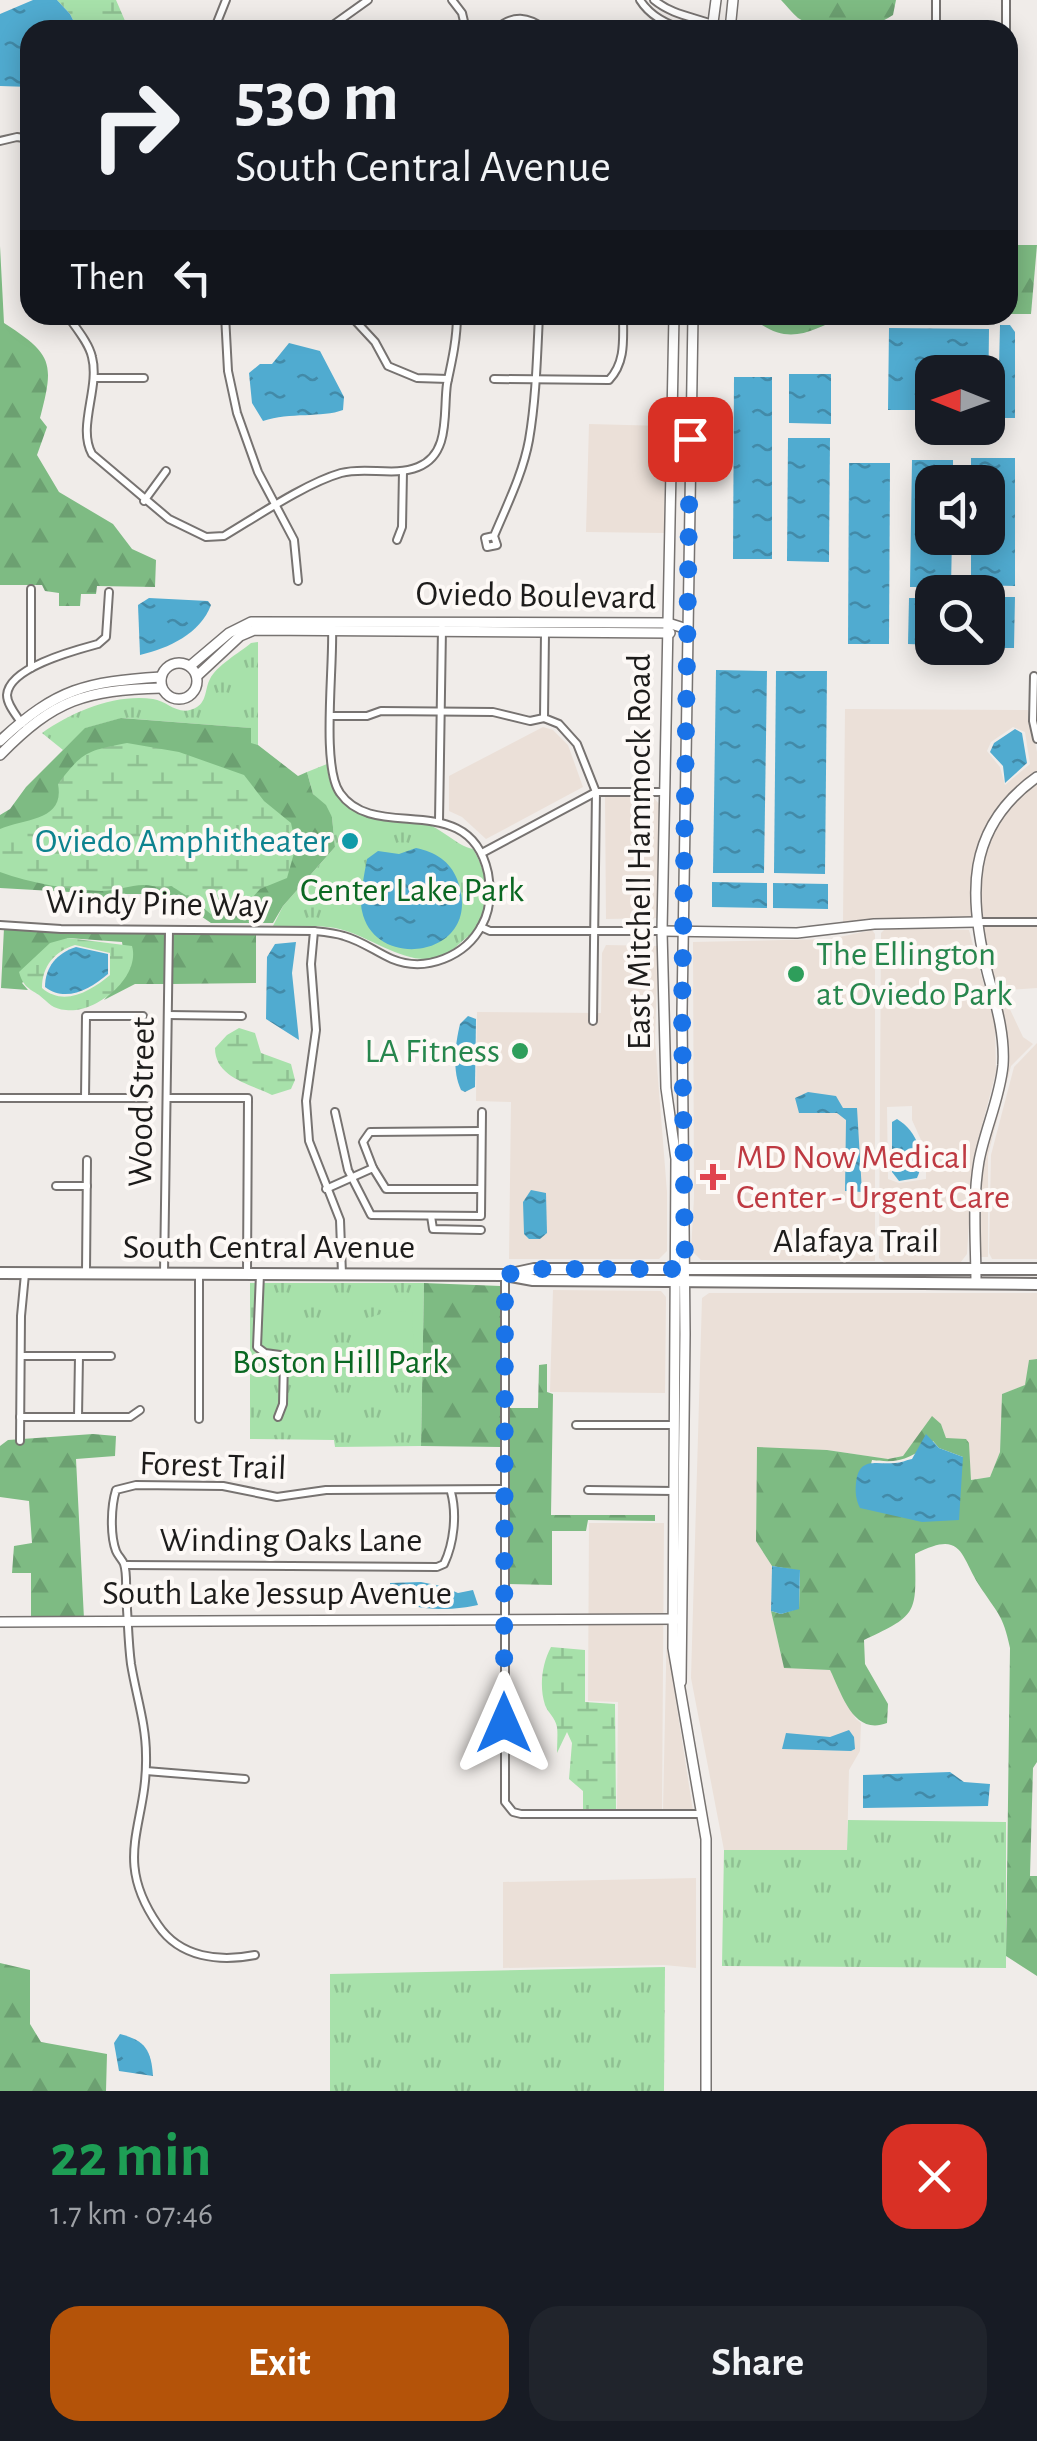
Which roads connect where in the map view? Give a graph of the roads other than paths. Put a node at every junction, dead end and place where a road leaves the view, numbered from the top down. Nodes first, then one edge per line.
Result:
1 (368, 0) edge
2 (640, 0) edge
3 (654, 0) edge
4 (342, 20) edge
5 (662, 20) edge
6 (691, 20) edge
7 (74, 325) edge
8 (226, 325) edge
9 (359, 325) edge
10 (457, 325) edge
11 (539, 325) edge
12 (622, 325) edge
13 (674, 325) edge
14 (693, 325) edge
15 (94, 378) junction
16 (144, 378) dead end
17 (494, 378) dead end
18 (448, 380) junction
19 (536, 381) junction
20 (672, 438) junction
21 (690, 439) junction
22 (166, 470) dead end
23 (404, 471) junction
24 (144, 501) junction
25 (276, 506) junction
26 (494, 536) dead end
27 (397, 540) dead end
28 (298, 581) dead end
29 (31, 589) dead end
30 (109, 592) dead end
31 (331, 625) junction
32 (442, 626) junction
33 (546, 626) junction
34 (668, 628) junction
35 (687, 629) junction
36 (190, 666) junction
37 (31, 668) junction
38 (196, 676) junction
39 (1034, 676) dead end
40 (162, 682) junction
41 (440, 712) junction
42 (331, 716) junction
43 (544, 718) junction
44 (23, 725) junction
45 (1037, 739) edge
46 (0, 741) edge
47 (0, 755) edge
48 (1037, 777) edge
49 (596, 792) junction
50 (664, 792) junction
51 (684, 814) junction
52 (439, 821) junction
53 (482, 854) junction
54 (976, 922) junction
55 (1037, 922) edge
56 (0, 924) edge
57 (482, 927) junction
58 (170, 930) junction
59 (314, 931) junction
60 (683, 931) junction
61 (594, 932) junction
62 (662, 932) junction
63 (168, 1014) junction
64 (143, 1016) dead end
65 (242, 1016) dead end
66 (593, 1020) dead end
67 (0, 1098) edge
68 (85, 1098) junction
69 (148, 1098) dead end
70 (167, 1098) junction
71 (334, 1112) dead end
72 (482, 1112) dead end
73 (481, 1131) junction
74 (88, 1160) dead end
75 (372, 1168) junction
76 (352, 1177) junction
77 (56, 1186) dead end
78 (87, 1186) junction
79 (326, 1189) junction
80 (481, 1189) junction
81 (431, 1216) junction
82 (481, 1230) dead end
83 (877, 1269) junction
84 (976, 1269) junction
85 (1037, 1269) edge
86 (0, 1274) edge
87 (29, 1274) junction
88 (86, 1274) junction
89 (164, 1274) junction
90 (200, 1274) junction
91 (254, 1274) junction
92 (342, 1275) junction
93 (505, 1275) junction
94 (680, 1275) junction
95 (830, 1284) junction
96 (976, 1284) junction
97 (1037, 1284) edge
98 (21, 1356) junction
99 (78, 1356) junction
100 (110, 1356) dead end
101 (140, 1410) dead end
102 (20, 1417) junction
103 (78, 1417) junction
104 (278, 1418) dead end
105 (199, 1419) dead end
106 (675, 1422) junction
107 (576, 1424) dead end
108 (20, 1441) dead end
109 (685, 1442) junction
110 (504, 1489) junction
111 (588, 1490) dead end
112 (675, 1490) junction
113 (450, 1492) junction
114 (684, 1532) junction
115 (124, 1565) junction
116 (505, 1619) junction
117 (678, 1619) junction
118 (0, 1622) edge
119 (128, 1622) junction
120 (146, 1771) junction
121 (244, 1779) dead end
122 (704, 1814) junction
123 (255, 1955) dead end
124 (706, 2091) edge

1 - 4 street
2 - 5 street
3 - 6 street
7 - 15 street
8 - 25 street
9 - 18 street
10 - 18 street
11 - 19 street
12 - 19 street
13 - 20 street, East Mitchell Hammock Road
14 - 21 street, East Mitchell Hammock Road
15 - 16 street
15 - 24 street
17 - 19 street
18 - 23 street
19 - 26 street
20 - 21 street
20 - 34 street, East Mitchell Hammock Road
21 - 35 street, East Mitchell Hammock Road
22 - 24 street
23 - 25 street
23 - 27 street
24 - 25 street
25 - 28 street
29 - 37 street
30 - 37 street
31 - 32 street, Oviedo Boulevard
31 - 36 street, Oviedo Boulevard
31 - 38 street, Oviedo Boulevard
31 - 42 street
32 - 33 street, Oviedo Boulevard
32 - 41 street
33 - 34 street, Oviedo Boulevard
33 - 43 street
34 - 35 street, Oviedo Boulevard
34 - 50 street, East Mitchell Hammock Road
35 - 51 street, East Mitchell Hammock Road
36 - 38 street
36 - 40 street
37 - 44 street
38 - 40 street
39 - 45 street
40 - 44 street
41 - 42 street
41 - 43 street
41 - 52 street
42 - 52 street
43 - 49 street
44 - 46 street
44 - 47 street
48 - 54 street
49 - 50 street
49 - 53 street
49 - 61 street
50 - 51 street
50 - 62 street, East Mitchell Hammock Road
51 - 60 street, East Mitchell Hammock Road
52 - 53 street
53 - 57 street
54 - 55 street
54 - 60 street
54 - 84 street
56 - 58 street, Windy Pine Way
57 - 59 street, Windy Pine Way
57 - 61 street
58 - 59 street, Windy Pine Way
58 - 63 street, Wood Street
59 - 79 street
60 - 62 street
60 - 94 street, East Mitchell Hammock Road
61 - 62 street
61 - 66 street
62 - 94 street, East Mitchell Hammock Road
63 - 65 street
63 - 70 street, Wood Street
64 - 68 street
67 - 68 street
68 - 69 street
70 - 89 street, Wood Street
70 - 91 street
71 - 76 street
72 - 73 street
73 - 75 street
73 - 80 street
74 - 78 street
75 - 76 street
75 - 80 street
76 - 79 street
76 - 81 street
77 - 78 street
78 - 88 street
79 - 92 street
80 - 81 street
81 - 82 street
83 - 84 main road, Alafaya Trail
83 - 94 main road, Alafaya Trail
83 - 95 main road
84 - 85 main road, Alafaya Trail
84 - 96 street
86 - 87 main road, South Central Avenue
87 - 88 main road, South Central Avenue
87 - 98 street
88 - 89 main road, South Central Avenue
89 - 90 main road, South Central Avenue
90 - 91 main road, South Central Avenue
90 - 105 street
91 - 92 main road, South Central Avenue
91 - 104 street
92 - 93 main road, South Central Avenue
93 - 94 main road, South Central Avenue
93 - 110 street
94 - 95 main road, Alafaya Trail
94 - 106 street
94 - 109 street
95 - 96 main road, Alafaya Trail
96 - 97 main road, Alafaya Trail
98 - 99 street
98 - 102 street
99 - 100 street
99 - 103 street
101 - 103 street
102 - 103 street
102 - 108 street
106 - 107 street
106 - 109 street
106 - 112 street
109 - 114 street
110 - 113 street, Forest Trail
110 - 116 street
111 - 112 street
112 - 114 street
112 - 117 street
113 - 115 street, Winding Oaks Lane
113 - 115 street, Forest Trail
114 - 117 street
115 - 119 street, Forest Trail
116 - 117 street, South Lake Jessup Avenue
116 - 119 street, South Lake Jessup Avenue
116 - 122 street
117 - 122 street
118 - 119 street, South Lake Jessup Avenue
119 - 120 street, Forest Trail
120 - 121 street
120 - 123 street, Forest Trail
122 - 124 street

